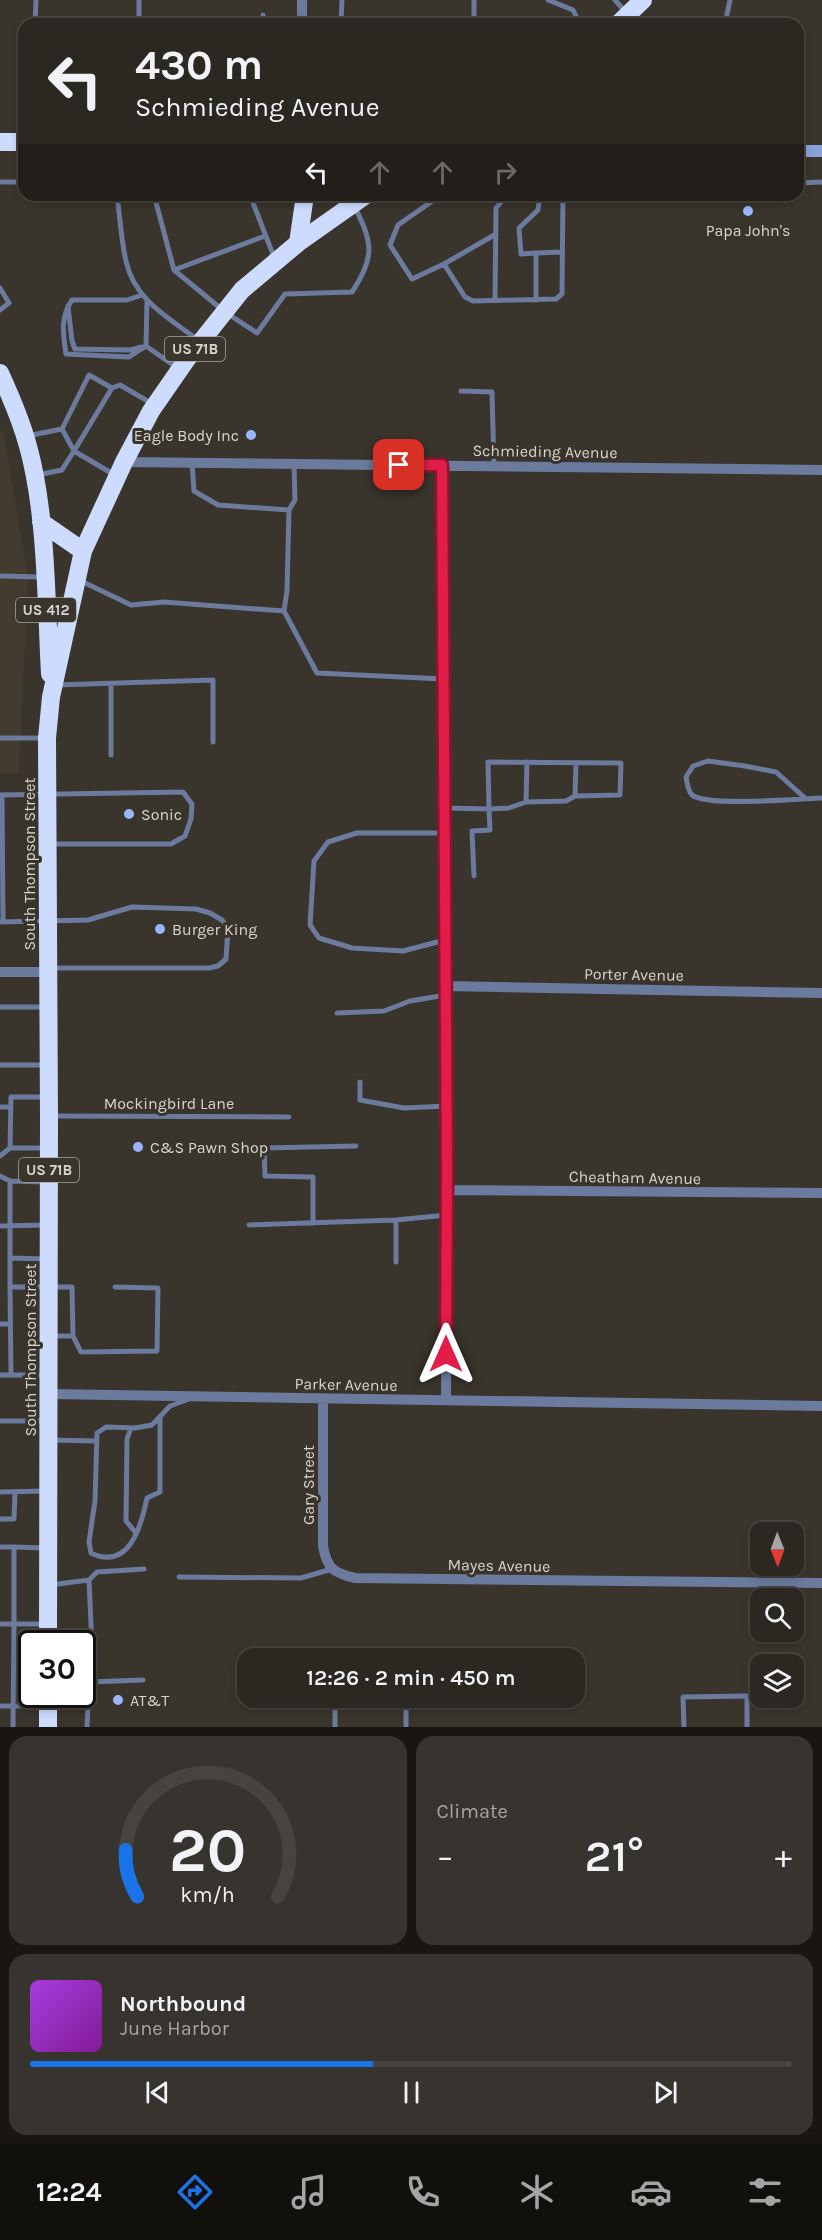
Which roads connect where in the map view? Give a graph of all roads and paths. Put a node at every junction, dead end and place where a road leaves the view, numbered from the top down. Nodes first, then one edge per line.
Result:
1 (36, 0) edge
2 (140, 0) edge
3 (302, 0) edge
4 (342, 0) edge
5 (474, 0) edge
6 (548, 0) edge
7 (615, 0) edge
8 (643, 0) edge
9 (730, 0) edge
10 (36, 18) edge
11 (139, 18) edge
12 (302, 18) edge
13 (341, 18) edge
14 (474, 18) edge
15 (577, 18) edge
16 (623, 18) edge
17 (624, 18) edge
18 (726, 18) edge
19 (0, 142) edge
20 (18, 142) edge
21 (804, 151) edge
22 (822, 152) edge
23 (0, 182) edge
24 (18, 182) edge
25 (822, 182) edge
26 (804, 183) edge
27 (118, 201) edge
28 (156, 201) edge
29 (252, 201) edge
30 (304, 201) edge
31 (359, 201) edge
32 (360, 201) edge
33 (432, 201) edge
34 (502, 201) edge
35 (539, 201) edge
36 (563, 201) edge
37 (496, 234) junction
38 (265, 236) junction
39 (298, 243) junction
40 (562, 252) junction
41 (536, 253) junction
42 (276, 261) junction
43 (444, 264) junction
44 (174, 270) junction
45 (0, 288) edge
46 (142, 295) junction
47 (495, 300) junction
48 (536, 300) junction
49 (147, 301) junction
50 (68, 306) junction
51 (0, 310) edge
52 (225, 312) junction
53 (201, 342) junction
54 (146, 346) junction
55 (180, 370) junction
56 (0, 373) edge
57 (112, 388) junction
58 (461, 391) dead end
59 (155, 405) junction
60 (62, 429) junction
61 (25, 436) junction
62 (74, 451) junction
63 (192, 463) junction
64 (294, 464) junction
65 (442, 465) junction
66 (494, 466) junction
67 (121, 469) junction
68 (822, 470) edge
69 (34, 476) junction
70 (289, 510) junction
71 (41, 522) junction
72 (83, 550) junction
73 (0, 576) edge
74 (44, 577) junction
75 (77, 579) junction
76 (284, 611) junction
77 (443, 679) junction
78 (111, 684) junction
79 (53, 691) junction
80 (0, 738) edge
81 (47, 738) junction
82 (213, 742) dead end
83 (111, 755) dead end
84 (527, 762) junction
85 (576, 763) junction
86 (48, 793) junction
87 (1, 795) edge
88 (575, 796) junction
89 (805, 798) junction
90 (822, 798) edge
91 (526, 802) junction
92 (444, 808) junction
93 (489, 809) junction
94 (445, 832) junction
95 (48, 844) junction
96 (474, 876) dead end
97 (1, 921) edge
98 (49, 921) junction
99 (446, 940) junction
100 (49, 970) junction
101 (0, 972) edge
102 (446, 990) junction
103 (822, 993) edge
104 (0, 1006) edge
105 (49, 1006) junction
106 (337, 1013) dead end
107 (0, 1065) edge
108 (49, 1065) junction
109 (360, 1082) dead end
110 (49, 1097) junction
111 (447, 1106) junction
112 (0, 1107) edge
113 (10, 1107) junction
114 (49, 1116) junction
115 (289, 1117) dead end
116 (356, 1146) dead end
117 (10, 1148) junction
118 (49, 1148) junction
119 (0, 1156) edge
120 (0, 1176) edge
121 (10, 1181) junction
122 (49, 1182) junction
123 (447, 1190) junction
124 (822, 1193) edge
125 (447, 1215) junction
126 (396, 1220) junction
127 (313, 1223) junction
128 (10, 1225) junction
129 (49, 1225) junction
130 (249, 1225) dead end
131 (0, 1226) edge
132 (10, 1258) junction
133 (49, 1258) junction
134 (396, 1262) dead end
135 (10, 1287) junction
136 (49, 1287) junction
137 (115, 1287) dead end
138 (10, 1323) junction
139 (0, 1324) edge
140 (49, 1336) junction
141 (72, 1336) junction
142 (0, 1375) edge
143 (11, 1375) junction
144 (49, 1375) junction
145 (49, 1394) junction
146 (196, 1396) junction
147 (323, 1399) junction
148 (446, 1400) junction
149 (822, 1406) edge
150 (160, 1419) junction
151 (0, 1421) edge
152 (49, 1421) junction
153 (131, 1428) junction
154 (49, 1440) junction
155 (96, 1441) junction
156 (49, 1491) junction
157 (0, 1492) edge
158 (15, 1492) junction
159 (0, 1519) edge
160 (136, 1533) junction
161 (0, 1547) edge
162 (14, 1547) junction
163 (48, 1548) junction
164 (144, 1569) dead end
165 (332, 1569) junction
166 (178, 1577) dead end
167 (89, 1580) junction
168 (822, 1583) edge
169 (48, 1586) junction
170 (0, 1624) edge
171 (14, 1624) junction
172 (48, 1624) junction
173 (48, 1630) edge
174 (91, 1630) edge
175 (143, 1680) dead end
176 (96, 1682) edge
177 (18, 1705) edge
178 (0, 1706) edge
179 (13, 1706) junction
180 (48, 1708) edge
181 (88, 1708) edge
182 (335, 1708) edge
183 (406, 1708) edge
184 (13, 1727) edge
185 (48, 1727) edge
186 (87, 1727) edge
187 (335, 1727) edge
188 (406, 1727) edge
189 (684, 1727) edge
190 (747, 1727) edge

1 - 10 lane
2 - 11 lane
3 - 12 street
4 - 13 lane
5 - 14 lane
6 - 15 lane
7 - 16 lane
8 - 17 highway
9 - 18 lane
19 - 20 highway
21 - 22 street
23 - 24 lane
25 - 26 lane
27 - 46 lane
28 - 44 lane
29 - 38 lane
30 - 39 highway
31 - 39 highway, South Thompson Street / US 71B
32 - 52 lane
33 - 43 lane
34 - 37 lane
35 - 41 lane
36 - 40 lane
37 - 43 lane
37 - 47 lane
38 - 42 lane
38 - 44 lane
39 - 42 highway, South Thompson Street / US 71B
40 - 41 lane
40 - 48 lane
41 - 48 lane
42 - 52 highway, South Thompson Street / US 71B
43 - 47 lane
44 - 52 lane
45 - 51 lane
46 - 49 lane
46 - 50 lane
47 - 48 lane
49 - 53 lane
49 - 54 lane
50 - 54 lane
50 - 54 lane
52 - 53 highway, South Thompson Street / US 71B
53 - 55 highway, South Thompson Street / US 71B
54 - 55 lane
55 - 59 highway, South Thompson Street / US 71B
56 - 61 highway, US 412
57 - 59 lane
57 - 60 lane
57 - 62 lane
58 - 66 lane
59 - 67 highway, South Thompson Street / US 71B
60 - 61 lane
60 - 62 lane
61 - 69 highway, US 412
62 - 67 lane
62 - 69 lane
63 - 64 street, Schmieding Avenue
63 - 67 street, Schmieding Avenue
63 - 70 lane
64 - 65 street, Schmieding Avenue
64 - 70 lane
65 - 66 street, Schmieding Avenue
65 - 77 street
66 - 68 street, Schmieding Avenue
67 - 72 highway, South Thompson Street / US 71B
69 - 71 highway, US 412
70 - 76 lane
71 - 72 highway
71 - 74 highway, US 412
72 - 75 highway, South Thompson Street / US 71B
73 - 74 lane
74 - 79 highway, US 412
75 - 76 lane
75 - 79 highway, South Thompson Street / US 71B
76 - 77 lane
77 - 92 street
78 - 79 lane
78 - 82 lane
78 - 83 lane
79 - 81 highway, South Thompson Street / US 71B
80 - 81 lane
81 - 86 highway, South Thompson Street / US 71B
84 - 85 lane
84 - 91 lane
84 - 93 lane
85 - 88 lane
85 - 88 lane
86 - 87 lane
86 - 95 highway, South Thompson Street / US 71B
86 - 95 lane
87 - 97 lane
88 - 91 lane
89 - 89 lane
89 - 90 lane
91 - 93 lane
92 - 93 lane
92 - 94 street
93 - 96 lane
94 - 99 street
94 - 99 lane
95 - 98 highway, South Thompson Street / US 71B
97 - 98 lane
98 - 100 highway, South Thompson Street / US 71B
98 - 100 lane
99 - 102 street
100 - 101 street
100 - 105 highway, South Thompson Street / US 71B
102 - 103 street, Porter Avenue
102 - 106 lane
102 - 111 street
104 - 105 lane
105 - 108 highway, South Thompson Street / US 71B
107 - 108 lane
108 - 110 highway, South Thompson Street / US 71B
109 - 111 lane
110 - 113 lane
110 - 114 highway, South Thompson Street / US 71B
111 - 123 street
112 - 113 lane
113 - 117 lane
114 - 115 lane, Mockingbird Lane
114 - 118 highway, South Thompson Street / US 71B
116 - 127 lane
117 - 118 lane
117 - 119 lane
118 - 122 highway, South Thompson Street / US 71B
120 - 121 lane
121 - 122 lane
121 - 128 lane
122 - 129 highway, South Thompson Street / US 71B
123 - 124 street, Cheatham Avenue
123 - 125 street
125 - 126 lane
125 - 148 street
126 - 127 lane
126 - 134 lane
127 - 130 lane
128 - 129 lane
128 - 131 lane
128 - 132 lane
129 - 133 highway, South Thompson Street / US 71B
132 - 133 lane
132 - 135 lane
133 - 136 highway, South Thompson Street / US 71B
135 - 136 lane
135 - 138 lane
136 - 140 highway, South Thompson Street / US 71B
136 - 141 lane
137 - 141 lane
138 - 139 lane
138 - 143 lane
140 - 141 lane
140 - 144 highway, South Thompson Street / US 71B
142 - 143 lane
143 - 144 lane
144 - 145 highway, South Thompson Street / US 71B
145 - 146 street, Parker Avenue
145 - 152 highway, South Thompson Street / US 71B
146 - 147 street, Parker Avenue
146 - 150 lane
147 - 148 street, Parker Avenue
147 - 165 street, Gary Street
148 - 149 street, Parker Avenue
150 - 153 lane
150 - 160 lane
151 - 152 lane
152 - 154 highway, South Thompson Street / US 71B
153 - 155 lane
153 - 160 lane
154 - 155 lane
154 - 156 highway, South Thompson Street / US 71B
155 - 160 lane
156 - 158 lane
156 - 163 highway, South Thompson Street / US 71B
157 - 158 lane
158 - 159 lane
161 - 162 lane
162 - 163 lane
162 - 171 lane
163 - 169 highway, South Thompson Street / US 71B
164 - 167 lane
165 - 166 lane
165 - 168 street, Mayes Avenue
167 - 169 lane
167 - 174 lane
169 - 172 highway, South Thompson Street / US 71B
170 - 171 lane
171 - 172 lane
171 - 179 lane
172 - 173 highway, South Thompson Street / US 71B
175 - 176 lane
177 - 179 lane
178 - 179 lane
179 - 184 lane
180 - 185 highway
181 - 186 lane
182 - 187 lane
183 - 188 lane
189 - 190 lane

